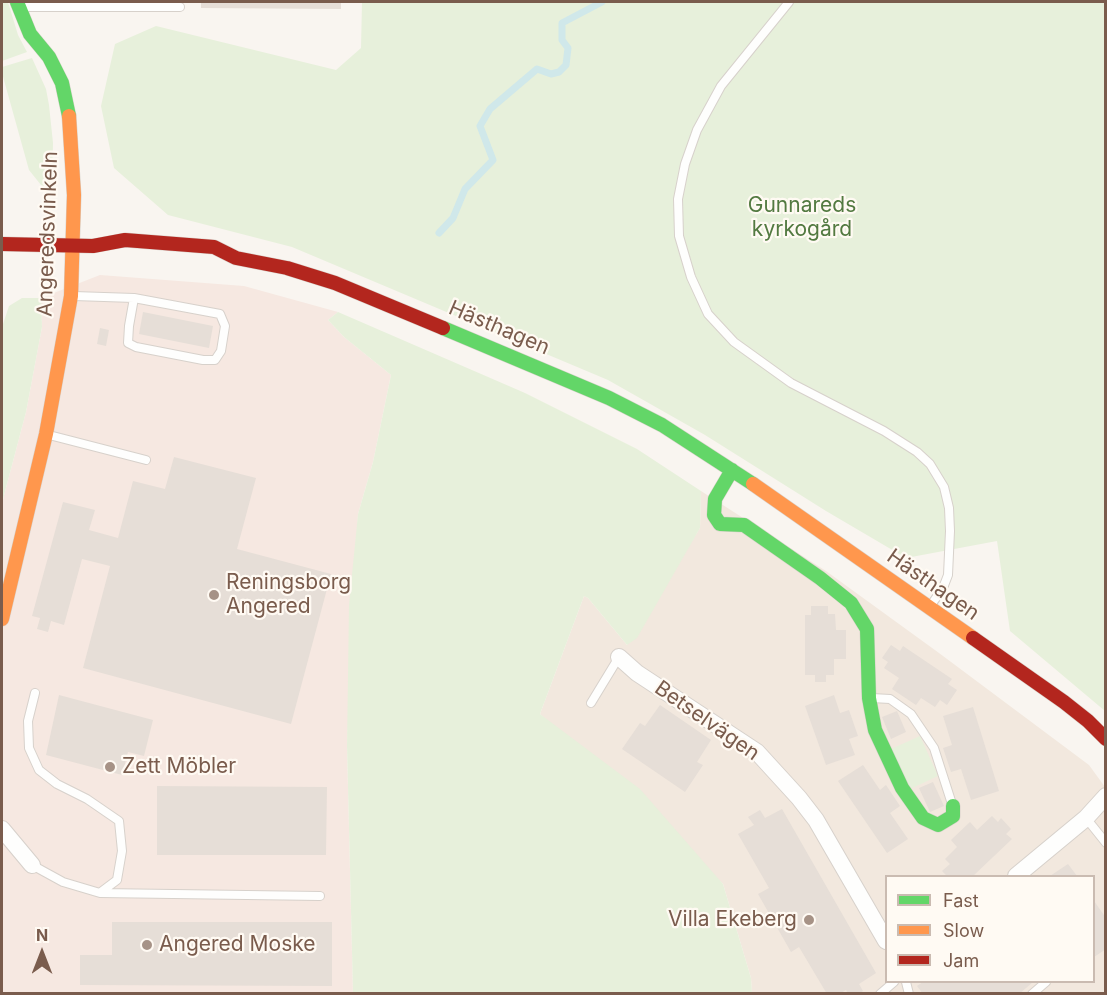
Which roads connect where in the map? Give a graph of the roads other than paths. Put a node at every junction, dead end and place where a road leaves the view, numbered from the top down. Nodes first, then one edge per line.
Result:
1 (789, 2) edge
2 (18, 4) edge
3 (142, 4) edge
4 (180, 8) dead end
5 (2, 244) edge
6 (72, 245) junction
7 (93, 246) junction
8 (124, 255) dead end
9 (156, 256) dead end
10 (236, 258) junction
11 (195, 259) dead end
12 (214, 261) dead end
13 (71, 296) junction
14 (134, 298) junction
15 (46, 434) junction
16 (146, 460) dead end
17 (732, 470) junction
18 (929, 608) junction
19 (2, 619) edge
20 (619, 657) joint
21 (34, 693) dead end
22 (869, 698) junction
23 (591, 703) dead end
24 (1106, 739) edge
25 (1106, 796) edge
26 (953, 806) joint
27 (1086, 818) junction
28 (2, 829) edge
29 (1106, 843) edge
30 (32, 865) joint
31 (1017, 875) edge
32 (100, 893) junction
33 (320, 896) dead end
34 (885, 939) edge
35 (892, 983) edge
36 (1044, 983) edge
37 (880, 993) edge
38 (1032, 993) edge

1 - 18 lane
2 - 3 lane
2 - 6 street, Angeredsvinkeln
3 - 4 lane
5 - 6 street, Hästhagen
6 - 7 street, Hästhagen
6 - 13 street, Angeredsvinkeln
7 - 8 street, Hästhagen
7 - 10 street, Hästhagen
9 - 11 street
10 - 12 street, Hästhagen
10 - 17 street, Hästhagen
13 - 14 lane
13 - 15 street, Angeredsvinkeln
14 - 14 lane
15 - 16 lane
15 - 19 street, Angeredsvinkeln
17 - 18 street, Hästhagen
17 - 22 street
18 - 24 street, Hästhagen
20 - 23 lane
20 - 34 street, Betselvägen
21 - 32 lane
22 - 26 lane
22 - 26 street
25 - 27 street
27 - 29 lane
27 - 31 street
28 - 30 street
30 - 32 lane
32 - 33 lane
35 - 37 lane
36 - 38 lane

